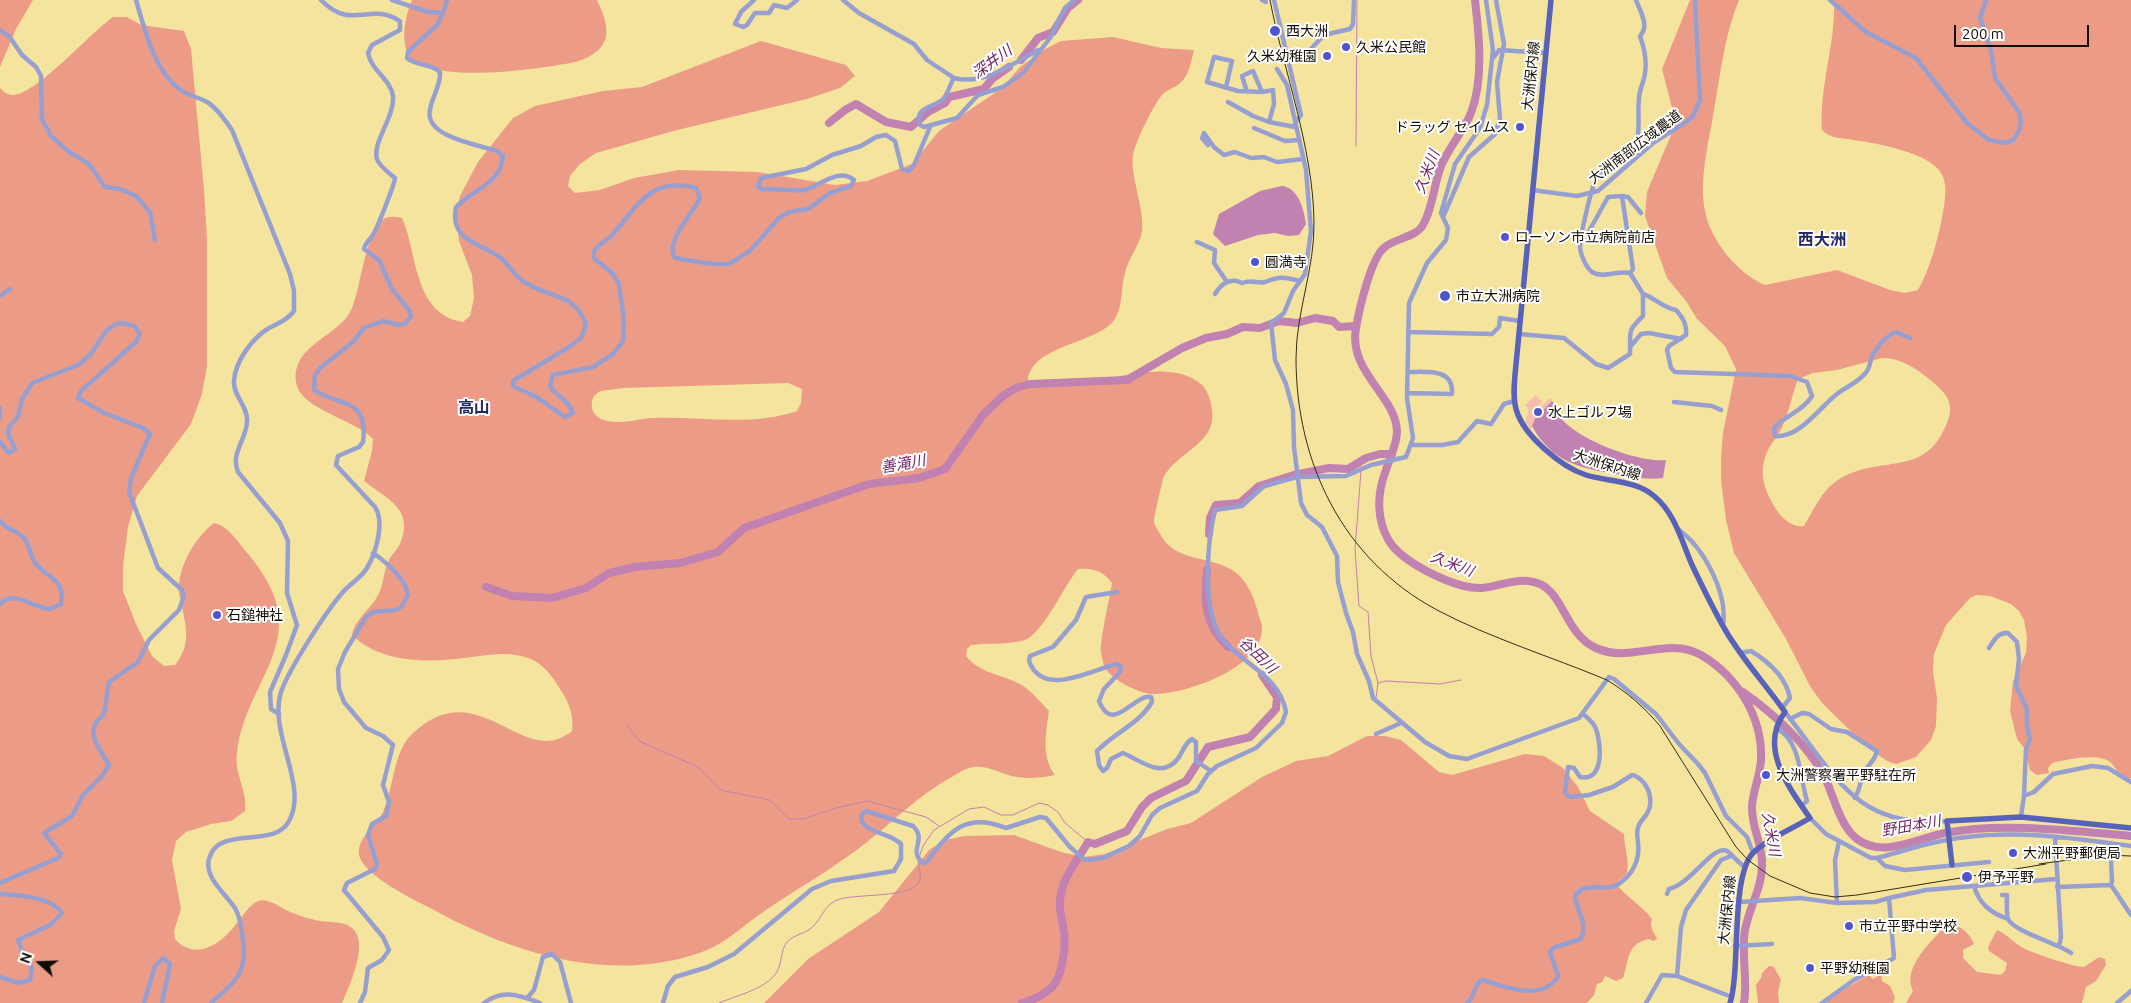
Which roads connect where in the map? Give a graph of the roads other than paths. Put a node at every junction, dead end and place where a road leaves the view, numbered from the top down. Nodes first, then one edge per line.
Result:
1 (136, 0) edge
2 (320, 0) edge
3 (392, 0) edge
4 (447, 0) edge
5 (754, 0) edge
6 (797, 0) edge
7 (843, 0) edge
8 (1074, 0) edge
9 (1274, 0) edge
10 (1354, 0) edge
11 (1486, 0) edge
12 (1496, 0) edge
13 (1551, 0) edge
14 (1636, 0) edge
15 (1695, 0) edge
16 (1830, 0) edge
17 (1986, 0) edge
18 (444, 13) junction
19 (0, 30) edge
20 (1041, 49) junction
21 (1504, 50) junction
22 (1546, 53) junction
23 (1289, 61) junction
24 (1491, 64) junction
25 (1277, 69) dead end
26 (954, 78) junction
27 (1226, 87) junction
28 (1247, 92) junction
29 (1262, 92) junction
30 (1228, 102) dead end
31 (1269, 122) junction
32 (1295, 125) junction
33 (930, 127) junction
34 (1254, 128) dead end
35 (1299, 140) junction
36 (1208, 145) dead end
37 (1303, 159) junction
38 (1532, 190) junction
39 (1591, 194) junction
40 (1622, 196) junction
41 (1642, 213) dead end
42 (1444, 216) junction
43 (1583, 233) junction
44 (155, 240) dead end
45 (1197, 242) dead end
46 (1630, 273) junction
47 (1300, 281) junction
48 (1227, 282) junction
49 (10, 289) dead end
50 (1215, 294) dead end
51 (1642, 294) junction
52 (0, 296) edge
53 (1520, 321) junction
54 (1410, 332) junction
55 (1519, 334) junction
56 (1910, 338) dead end
57 (1681, 339) junction
58 (1630, 347) junction
59 (1408, 372) junction
60 (1407, 393) junction
61 (1514, 401) junction
62 (1674, 402) dead end
63 (0, 408) edge
64 (1721, 410) dead end
65 (0, 418) edge
66 (0, 442) edge
67 (1412, 445) junction
68 (1297, 477) junction
69 (0, 521) edge
70 (1676, 528) junction
71 (373, 553) junction
72 (1117, 592) dead end
73 (0, 604) edge
74 (1723, 625) junction
75 (1989, 648) dead end
76 (1740, 653) junction
77 (1783, 712) junction
78 (279, 714) junction
79 (1583, 714) junction
80 (1790, 719) junction
81 (1401, 724) junction
82 (1777, 727) junction
83 (1376, 734) dead end
84 (1211, 771) junction
85 (2131, 782) edge
86 (2024, 796) junction
87 (1855, 798) junction
88 (1801, 806) junction
89 (2021, 817) junction
90 (1810, 818) junction
91 (1948, 823) junction
92 (2131, 828) edge
93 (2055, 837) junction
94 (1949, 838) junction
95 (1839, 842) junction
96 (2131, 846) edge
97 (1754, 852) junction
98 (1731, 856) junction
99 (1877, 858) junction
100 (2111, 860) dead end
101 (1989, 862) dead end
102 (1952, 865) junction
103 (1745, 867) junction
104 (2056, 879) junction
105 (0, 882) edge
106 (2110, 885) junction
107 (1974, 886) junction
108 (2057, 887) junction
109 (0, 894) edge
110 (1666, 894) dead end
111 (2002, 896) dead end
112 (1889, 898) junction
113 (1742, 902) junction
114 (1837, 903) junction
115 (2131, 915) edge
116 (2008, 919) junction
117 (1772, 944) dead end
118 (1736, 946) junction
119 (2059, 946) junction
120 (2071, 953) dead end
121 (1676, 976) junction
122 (0, 977) edge
123 (2131, 991) edge
124 (527, 998) junction
125 (1731, 1000) edge
126 (144, 1003) edge
127 (162, 1003) edge
128 (211, 1003) edge
129 (360, 1003) edge
130 (484, 1003) edge
131 (540, 1003) edge
132 (571, 1003) edge
133 (663, 1003) edge
134 (1467, 1003) edge
135 (1646, 1003) edge
136 (1822, 1003) edge
137 (2117, 1003) edge

1 - 78 street
2 - 71 street
3 - 18 street
4 - 18 street
5 - 6 street
7 - 26 street
8 - 20 street
9 - 23 street
10 - 23 street
11 - 24 street
12 - 21 street
13 - 22 main road, 大洲保内線
14 - 39 street
15 - 39 street, 大洲南部広域農道
16 - 17 street
18 - 33 street
19 - 44 street
20 - 26 street
20 - 33 street
21 - 22 street
21 - 24 street
21 - 42 street
22 - 38 main road, 大洲保内線
23 - 32 street
24 - 42 street
25 - 32 street
26 - 33 street
27 - 27 street
27 - 28 street
28 - 29 street
28 - 29 street
29 - 31 street
30 - 31 street
31 - 32 street
32 - 35 street
34 - 35 street
35 - 37 street
36 - 37 street
37 - 47 street
38 - 39 street, 大洲南部広域農道
38 - 53 main road, 大洲保内線
39 - 43 street
40 - 41 street
40 - 43 street
40 - 46 street
42 - 54 street
43 - 46 street
45 - 48 street
46 - 51 street
47 - 48 street
47 - 68 street
48 - 50 street
49 - 52 street
51 - 57 street
51 - 58 street
53 - 54 street
53 - 55 main road, 大洲保内線
54 - 59 street
55 - 58 street
55 - 61 main road, 大洲保内線
56 - 57 street
57 - 58 street
59 - 60 street
59 - 60 street
60 - 67 street
61 - 67 street
61 - 70 main road, 大洲保内線
62 - 64 street
63 - 65 street
66 - 105 street
67 - 68 street
68 - 81 street
68 - 84 street
69 - 73 street
70 - 74 main road, 大洲保内線
70 - 74 street
71 - 78 street
71 - 129 street
72 - 84 street
74 - 76 main road, 大洲保内線
75 - 86 street
76 - 77 main road, 大洲保内線
76 - 77 street
77 - 80 street
77 - 82 main road
78 - 128 street
79 - 81 street
79 - 97 street
79 - 134 street
80 - 87 street
80 - 87 street
81 - 83 street
82 - 88 main road
82 - 88 street
84 - 133 street
85 - 86 street
86 - 89 street
87 - 91 street
88 - 90 main road
89 - 91 main road
89 - 92 main road
90 - 95 street
90 - 97 main road, 大洲保内線
91 - 94 main road
93 - 94 street
93 - 96 street
93 - 104 street
94 - 99 street
94 - 102 main road
95 - 99 street
95 - 114 street
97 - 103 main road, 大洲保内線
98 - 103 street
98 - 110 street
98 - 121 street
99 - 102 street
100 - 106 street
101 - 102 street
103 - 113 main road, 大洲保内線
104 - 107 street
104 - 108 street
106 - 108 street
106 - 115 street
107 - 112 street
107 - 116 street
108 - 119 street
109 - 122 street
111 - 116 street
112 - 114 street
112 - 136 street
113 - 114 street
113 - 118 main road, 大洲保内線
116 - 119 street
117 - 118 street
118 - 125 main road, 大洲保内線
119 - 120 street
121 - 125 street
121 - 135 street
123 - 137 street
124 - 130 street
124 - 131 street
124 - 132 street
126 - 127 street

